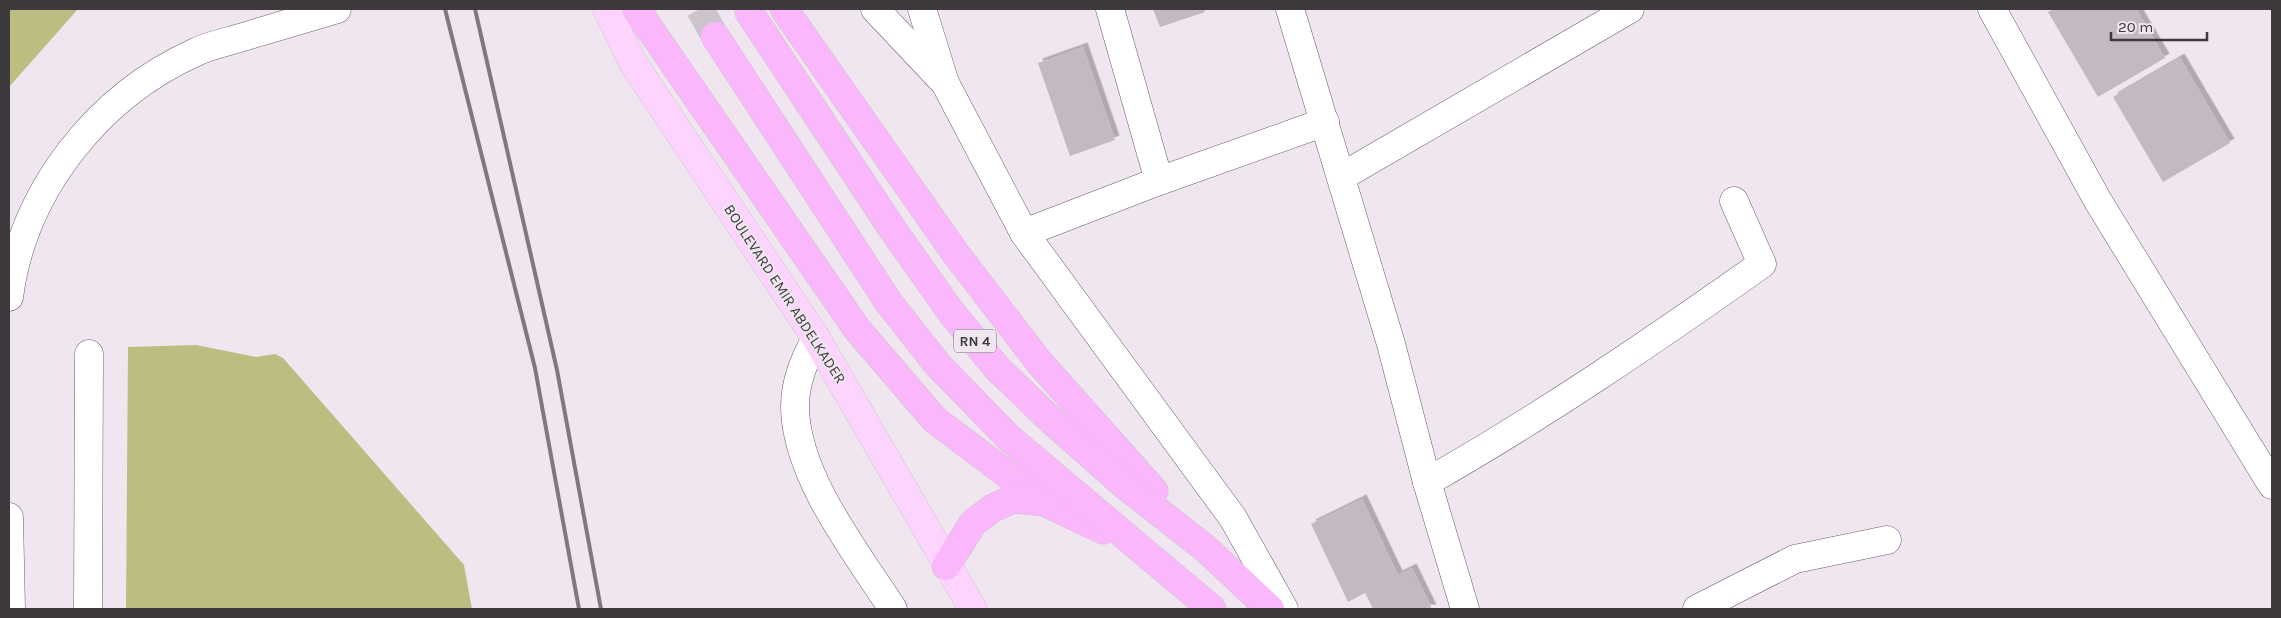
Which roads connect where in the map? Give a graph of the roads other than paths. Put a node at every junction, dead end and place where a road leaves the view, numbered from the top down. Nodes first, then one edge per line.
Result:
1 (337, 9) edge
2 (607, 9) edge
3 (636, 9) edge
4 (784, 9) edge
5 (875, 9) edge
6 (922, 9) edge
7 (1110, 9) edge
8 (1290, 9) edge
9 (1630, 9) edge
10 (1992, 9) edge
11 (749, 12) dead end
12 (716, 36) tunnel mouth
13 (945, 84) junction
14 (1325, 122) junction
15 (1341, 177) junction
16 (1159, 180) junction
17 (1734, 201) dead end
18 (1024, 233) junction
19 (9, 297) edge
20 (816, 338) junction
21 (89, 354) dead end
22 (1427, 482) junction
23 (2272, 485) edge
24 (1044, 502) junction
25 (9, 517) edge
26 (1887, 540) dead end
27 (1138, 546) junction
28 (1205, 548) junction
29 (946, 566) junction
30 (11, 609) edge
31 (88, 609) edge
32 (893, 609) edge
33 (973, 609) edge
34 (1212, 609) edge
35 (1270, 609) edge
36 (1284, 609) edge
37 (1465, 609) edge
38 (1697, 609) edge

1 - 19 street
2 - 20 main road, BOULEVARD EMIR ABDELKADER
3 - 24 highway, RN 4
4 - 28 highway, RN 4
5 - 13 street
6 - 13 street
7 - 16 street
8 - 14 street
9 - 15 street
10 - 23 street
11 - 28 highway, RN 4
12 - 27 highway, RN 4
13 - 18 street
14 - 15 street
14 - 16 street
15 - 22 street
16 - 18 street
17 - 22 street
18 - 36 street
20 - 29 main road, BOULEVARD EMIR ABDELKADER
20 - 32 street
21 - 31 street
22 - 37 street
24 - 27 highway, RN 4
24 - 29 highway
25 - 30 street
26 - 38 street
27 - 34 highway, RN 4
28 - 35 highway, RN 4
29 - 33 main road, BOULEVARD EMIR ABDELKADER

